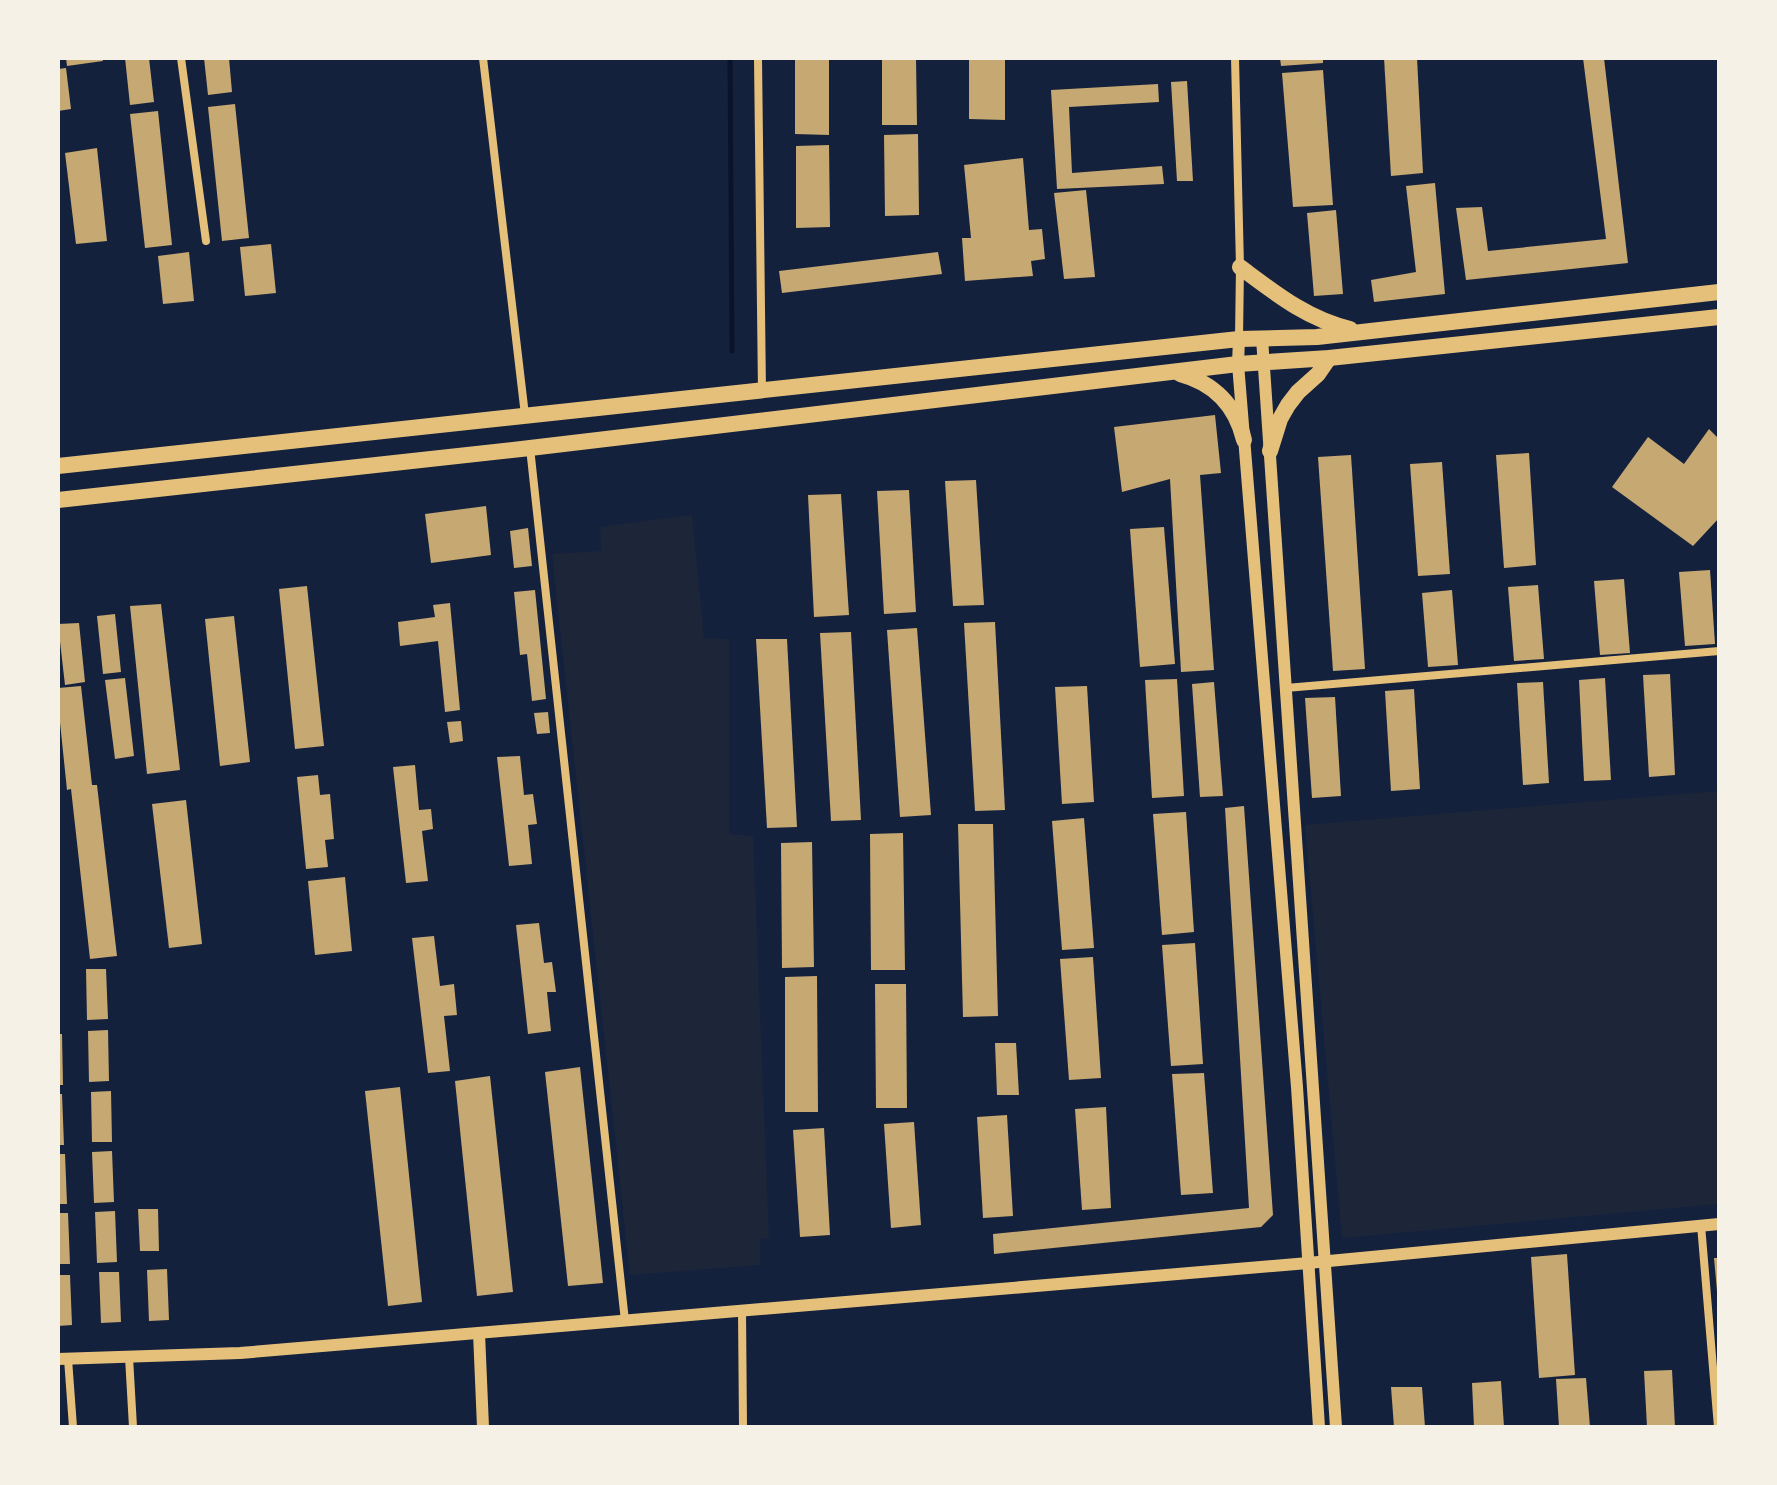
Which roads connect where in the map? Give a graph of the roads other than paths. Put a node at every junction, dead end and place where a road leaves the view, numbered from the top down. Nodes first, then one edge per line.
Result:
1 (181, 58) edge
2 (483, 58) edge
3 (758, 58) edge
4 (1235, 58) edge
5 (206, 241) dead end
6 (1240, 267) junction
7 (1719, 292) edge
8 (1719, 317) edge
9 (1359, 332) junction
10 (1262, 338) junction
11 (1239, 339) junction
12 (1329, 358) junction
13 (1264, 362) junction
14 (1238, 364) junction
15 (1166, 373) junction
16 (762, 392) junction
17 (525, 415) junction
18 (1244, 440) junction
19 (530, 448) junction
20 (1270, 451) junction
21 (58, 466) edge
22 (58, 500) edge
23 (1719, 651) edge
24 (1286, 688) junction
25 (1719, 1224) edge
26 (1701, 1225) junction
27 (1326, 1261) junction
28 (1308, 1263) junction
29 (742, 1311) junction
30 (625, 1321) junction
31 (479, 1333) junction
32 (129, 1357) junction
33 (63, 1359) edge
34 (73, 1427) edge
35 (133, 1427) edge
36 (483, 1427) edge
37 (743, 1427) edge
38 (1319, 1427) edge
39 (1336, 1427) edge
40 (1718, 1427) edge

1 - 5 street
2 - 17 street
3 - 16 street
4 - 6 street
6 - 9 main road
6 - 11 street
7 - 9 main road
8 - 12 main road
9 - 10 main road
10 - 11 main road
10 - 13 street
11 - 14 street
11 - 16 main road
12 - 13 main road
12 - 20 main road
13 - 14 main road
13 - 20 street
14 - 15 main road
14 - 18 street
15 - 18 main road
15 - 19 main road
16 - 17 main road
17 - 21 main road
18 - 28 street
19 - 22 main road
19 - 30 street
20 - 24 street
23 - 24 street
24 - 27 street
25 - 26 street
26 - 27 street
26 - 40 street
27 - 28 street
27 - 39 street
28 - 29 street
28 - 38 street
29 - 30 street
29 - 37 street
30 - 31 street
31 - 32 street
31 - 36 street
32 - 33 street
32 - 35 street
33 - 34 street

